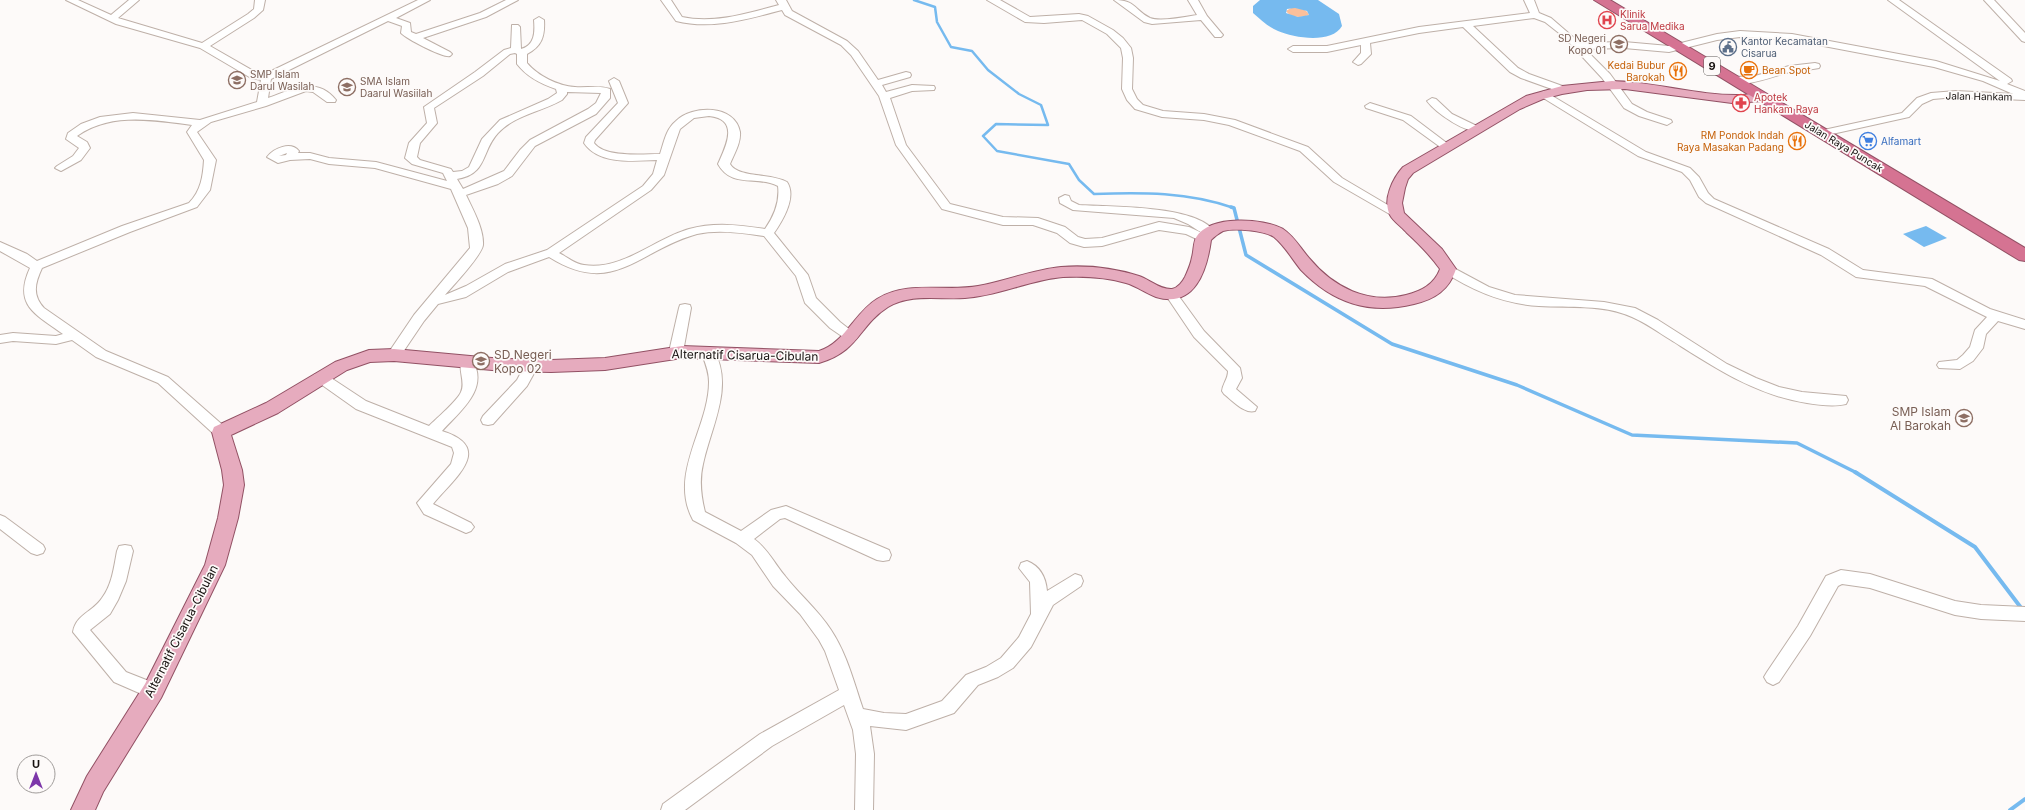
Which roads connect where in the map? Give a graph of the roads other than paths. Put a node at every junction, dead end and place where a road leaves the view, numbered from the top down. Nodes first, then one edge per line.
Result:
1 (71, 0) edge
2 (134, 0) edge
3 (260, 0) edge
4 (425, 0) edge
5 (512, 0) edge
6 (517, 0) edge
7 (666, 0) edge
8 (992, 0) edge
9 (1119, 0) edge
10 (1193, 0) edge
11 (1529, 0) edge
12 (1601, 0) edge
13 (1893, 0) edge
14 (1989, 0) edge
15 (782, 4) edge
16 (1535, 15) junction
17 (1203, 17) junction
18 (387, 18) junction
19 (112, 19) junction
20 (539, 20) dead end
21 (1465, 24) junction
22 (515, 27) dead end
23 (1218, 35) dead end
24 (414, 38) junction
25 (2025, 39) edge
26 (1365, 40) junction
27 (203, 46) junction
28 (1578, 46) junction
29 (1682, 47) junction
30 (1293, 49) dead end
31 (519, 51) junction
32 (447, 54) dead end
33 (1358, 62) dead end
34 (1815, 66) dead end
35 (906, 75) dead end
36 (266, 77) junction
37 (1735, 80) junction
38 (614, 82) dead end
39 (877, 83) junction
40 (1612, 85) junction
41 (561, 87) junction
42 (930, 88) dead end
43 (1564, 90) junction
44 (2025, 90) edge
45 (1544, 94) junction
46 (884, 96) junction
47 (2025, 96) edge
48 (2008, 97) junction
49 (1764, 98) junction
50 (332, 100) dead end
51 (1432, 101) dead end
52 (2025, 103) edge
53 (262, 104) junction
54 (1370, 106) dead end
55 (1667, 122) dead end
56 (200, 123) junction
57 (1478, 129) junction
58 (1823, 133) junction
59 (1447, 147) junction
60 (290, 157) dead end
61 (664, 158) junction
62 (60, 168) dead end
63 (450, 176) junction
64 (458, 191) junction
65 (1065, 198) dead end
66 (1397, 214) junction
67 (768, 233) junction
68 (1206, 235) junction
69 (0, 246) edge
70 (551, 253) junction
71 (2025, 256) edge
72 (37, 266) junction
73 (1448, 269) junction
74 (1172, 294) junction
75 (434, 300) junction
76 (686, 308) dead end
77 (1995, 316) junction
78 (2025, 325) edge
79 (74, 335) junction
80 (850, 336) junction
81 (0, 339) edge
82 (676, 352) junction
83 (708, 352) junction
84 (394, 355) junction
85 (467, 362) junction
86 (1944, 365) dead end
87 (531, 366) junction
88 (320, 378) junction
89 (1841, 400) dead end
90 (1250, 407) dead end
91 (488, 420) dead end
92 (221, 432) junction
93 (431, 433) junction
94 (1, 523) edge
95 (466, 528) dead end
96 (742, 539) junction
97 (36, 549) dead end
98 (125, 551) dead end
99 (883, 555) dead end
100 (1027, 568) dead end
101 (1076, 581) dead end
102 (2023, 614) edge
103 (1038, 615) junction
104 (1773, 677) dead end
105 (153, 691) junction
106 (850, 693) junction
107 (858, 716) junction
108 (83, 810) edge
109 (670, 810) edge
110 (864, 810) edge

1 - 19 street
2 - 19 street
3 - 27 street
4 - 18 street
5 - 6 street
5 - 24 street
7 - 15 street
8 - 66 street
9 - 17 street
10 - 17 street
11 - 16 street
12 - 29 highway, Jalan Raya Puncak / 9
13 - 44 street
14 - 25 street
15 - 39 street
16 - 21 street
16 - 28 street
17 - 23 street
18 - 24 street
18 - 36 street
19 - 27 street
20 - 31 street
21 - 26 street
21 - 43 street
22 - 31 street
24 - 32 street
26 - 30 street
26 - 33 street
27 - 36 street
28 - 29 street
28 - 40 street
29 - 37 highway, Jalan Raya Puncak / 9
29 - 47 street
31 - 41 street
31 - 63 street
34 - 37 street
35 - 39 street
36 - 53 street
37 - 49 highway, Jalan Raya Puncak / 9
38 - 61 street
39 - 46 street
40 - 43 main road
40 - 49 main road
40 - 55 street
41 - 63 street
41 - 64 street
42 - 46 street
43 - 45 main road
45 - 57 main road
45 - 77 street
46 - 68 street
47 - 48 street, Jalan Hankam
48 - 52 street
48 - 58 street, Jalan Hankam
49 - 58 highway, Jalan Raya Puncak / 9
50 - 53 street
51 - 57 street
53 - 56 street
54 - 59 street
56 - 62 street
56 - 72 street
57 - 59 main road
58 - 71 highway, Jalan Raya Puncak / 9
59 - 66 main road
60 - 64 street
61 - 67 street
61 - 70 street
63 - 64 street
64 - 75 street
65 - 68 street
66 - 73 main road
67 - 70 street
67 - 80 street
68 - 73 main road
68 - 74 main road
69 - 72 street
70 - 75 street
72 - 79 street
73 - 89 street
74 - 80 main road, Alternatif Cisarua-Cibulan
74 - 90 street
75 - 84 street
76 - 82 street
77 - 78 street
77 - 86 street
79 - 81 street
79 - 92 street
80 - 83 main road, Alternatif Cisarua-Cibulan
82 - 83 main road, Alternatif Cisarua-Cibulan
82 - 87 main road, Alternatif Cisarua-Cibulan
83 - 96 street
84 - 85 main road, Alternatif Cisarua-Cibulan
84 - 88 main road, Alternatif Cisarua-Cibulan
85 - 87 main road, Alternatif Cisarua-Cibulan
85 - 93 street
87 - 91 street
88 - 92 main road, Alternatif Cisarua-Cibulan
88 - 93 street
92 - 105 main road, Alternatif Cisarua-Cibulan
93 - 95 street
94 - 97 street
96 - 99 street
96 - 106 street
98 - 105 street
100 - 103 street
101 - 103 street
102 - 104 street
103 - 107 street
105 - 108 main road, Alternatif Cisarua-Cibulan
106 - 107 street
106 - 109 street
107 - 110 street

